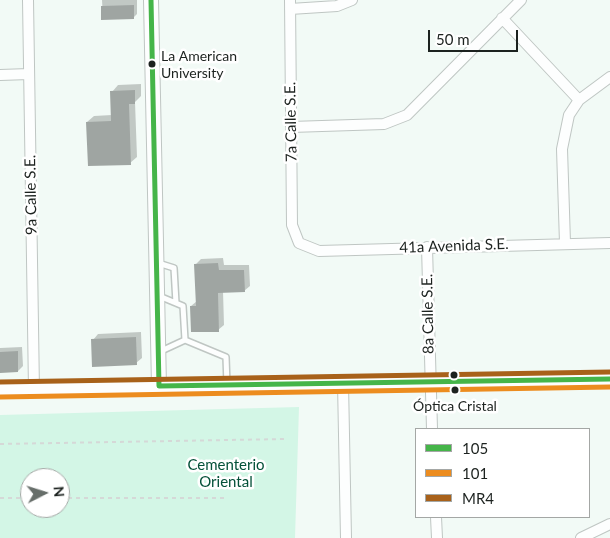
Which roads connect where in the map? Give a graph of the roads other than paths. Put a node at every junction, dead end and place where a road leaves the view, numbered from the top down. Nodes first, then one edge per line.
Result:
1 (28, 0) edge
2 (151, 0) edge
3 (352, 0) edge
4 (521, 0) edge
5 (290, 5) edge
6 (502, 18) junction
7 (29, 74) junction
8 (0, 75) edge
9 (610, 77) edge
10 (579, 100) junction
11 (291, 127) junction
12 (299, 243) joint
13 (565, 243) junction
14 (610, 243) edge
15 (427, 246) junction
16 (157, 262) junction
17 (158, 296) junction
18 (176, 303) junction
19 (185, 340) junction
20 (159, 352) junction
21 (610, 379) edge
22 (430, 382) junction
23 (343, 383) junction
24 (227, 385) junction
25 (159, 386) junction
26 (0, 390) edge
27 (34, 390) junction
28 (432, 428) edge
29 (436, 518) edge
30 (610, 524) edge
31 (346, 538) edge
32 (437, 538) edge
33 (581, 538) edge

1 - 7 street, 9a Calle S.E.
2 - 16 street
3 - 5 street
4 - 6 street
5 - 11 street, 7a Calle S.E.
6 - 10 street
6 - 11 street
7 - 8 street
7 - 27 street, 9a Calle S.E.
9 - 10 street
10 - 13 street
11 - 12 street, 7a Calle S.E.
12 - 15 street, 41a Avenida S.E.
13 - 14 street, 41a Avenida S.E.
13 - 15 street, 41a Avenida S.E.
15 - 22 street, 8a Calle S.E.
16 - 17 street
16 - 18 lane
17 - 18 lane
17 - 20 street
18 - 19 lane
19 - 20 lane
19 - 24 lane
20 - 25 street
21 - 22 street
22 - 23 street
22 - 28 street, 8a Calle S.E.
23 - 24 street
23 - 31 street
24 - 25 street
25 - 27 street
26 - 27 street
29 - 32 street
30 - 33 street

